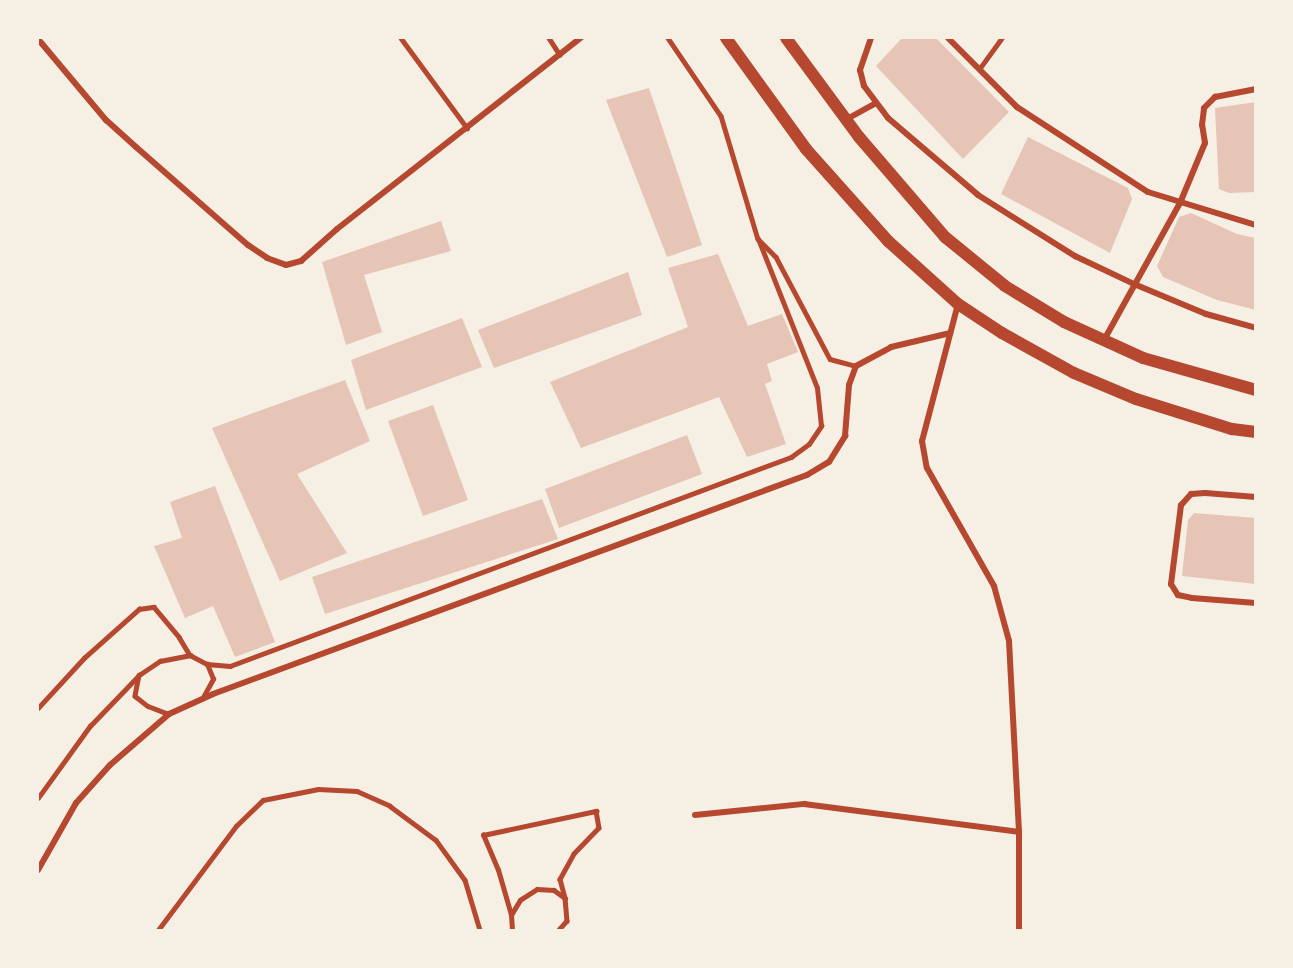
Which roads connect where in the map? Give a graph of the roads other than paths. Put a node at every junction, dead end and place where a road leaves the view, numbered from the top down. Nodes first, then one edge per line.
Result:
1 (401, 38) edge
2 (549, 38) edge
3 (581, 38) edge
4 (668, 38) edge
5 (726, 38) edge
6 (786, 38) edge
7 (871, 38) edge
8 (948, 38) edge
9 (1002, 38) edge
10 (38, 39) edge
11 (560, 55) junction
12 (980, 68) junction
13 (1256, 89) edge
14 (876, 103) junction
15 (846, 120) junction
16 (467, 128) junction
17 (1180, 203) junction
18 (1256, 225) edge
19 (758, 239) junction
20 (1134, 284) junction
21 (958, 304) junction
22 (1256, 328) edge
23 (950, 333) junction
24 (1104, 340) junction
25 (856, 366) junction
26 (1256, 390) edge
27 (1256, 432) edge
28 (1256, 497) edge
29 (1256, 603) edge
30 (190, 655) junction
31 (207, 664) junction
32 (139, 675) junction
33 (202, 699) junction
34 (38, 708) edge
35 (169, 714) junction
36 (38, 798) edge
37 (695, 815) dead end
38 (1018, 832) junction
39 (38, 870) edge
40 (566, 898) junction
41 (511, 915) junction
42 (158, 930) edge
43 (480, 930) edge
44 (512, 930) edge
45 (559, 930) edge
46 (1019, 930) edge

1 - 16 lane
2 - 11 lane
3 - 11 street
4 - 19 lane
5 - 21 main road
6 - 15 main road
7 - 14 street
8 - 12 street
9 - 12 lane
10 - 16 street
11 - 16 street
12 - 17 street
13 - 17 street
14 - 15 street
14 - 20 street
15 - 24 main road
17 - 18 street
17 - 20 street
19 - 25 lane
19 - 31 lane
20 - 22 street
20 - 24 street
21 - 23 street
21 - 27 main road
23 - 25 street
23 - 38 street
24 - 26 main road
25 - 33 street
28 - 29 street
30 - 31 lane
30 - 32 lane
30 - 34 lane
31 - 33 lane
32 - 35 lane
32 - 36 lane
33 - 35 street
35 - 39 street
37 - 38 street
38 - 46 street
40 - 41 lane
40 - 41 lane
40 - 45 lane
41 - 44 lane
42 - 43 lane

